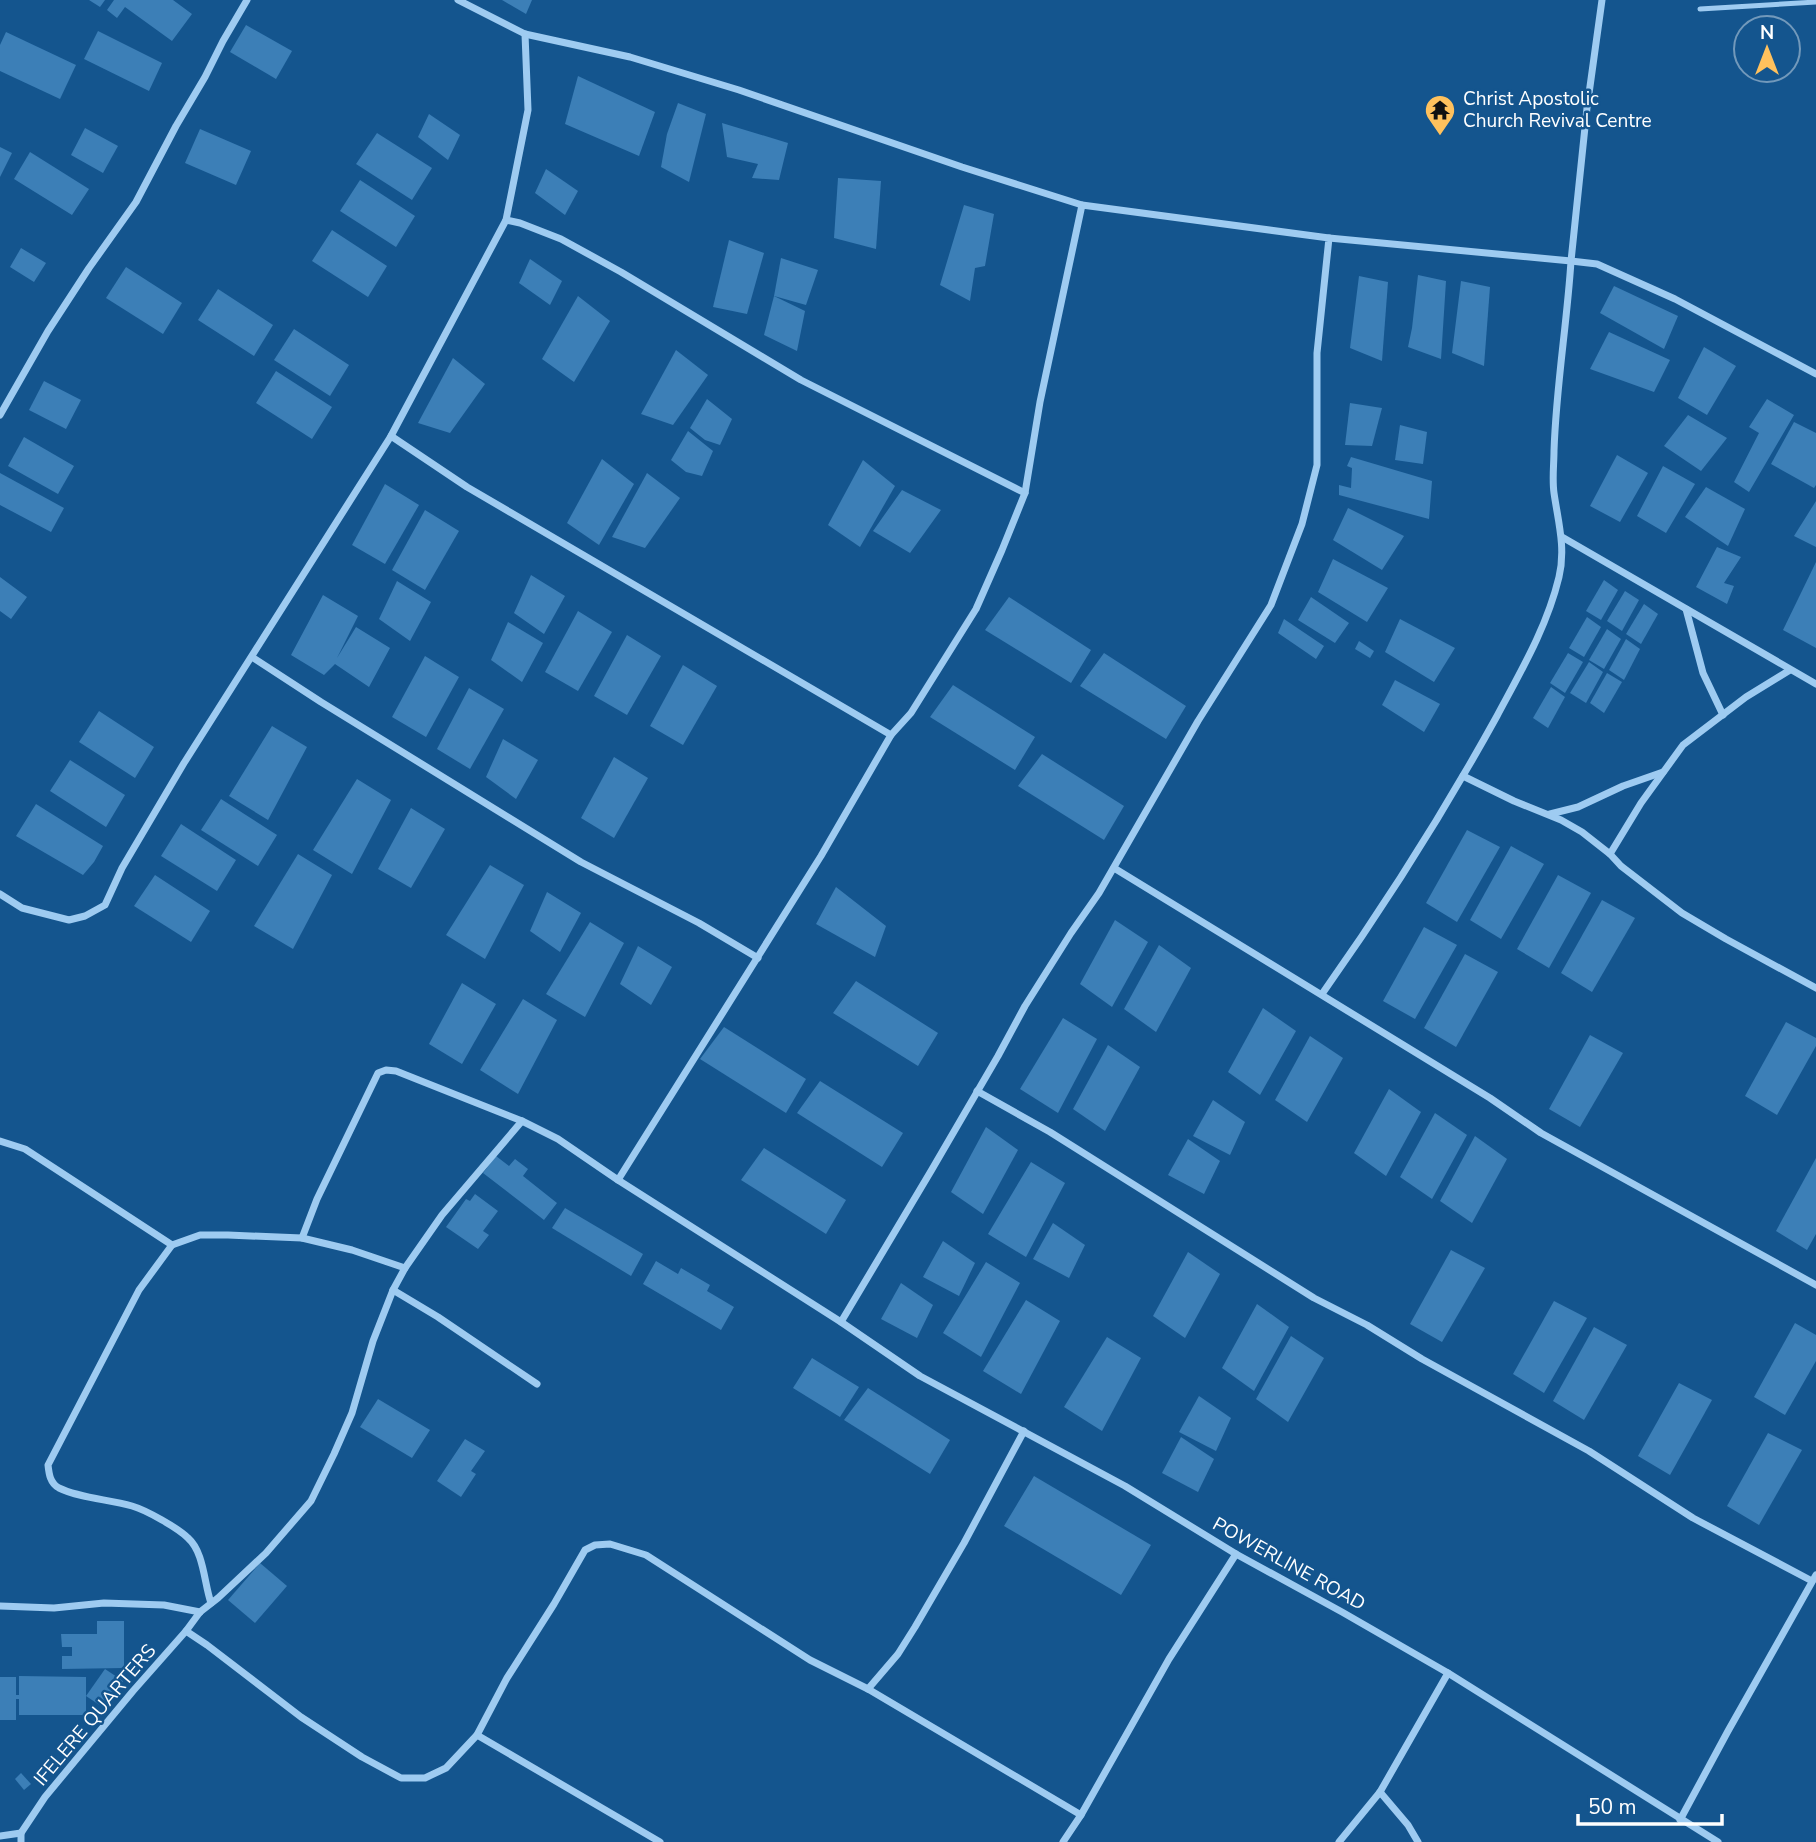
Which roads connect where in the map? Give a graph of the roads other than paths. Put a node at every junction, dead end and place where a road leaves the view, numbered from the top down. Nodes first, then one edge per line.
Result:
1 (247, 0) edge
2 (458, 0) edge
3 (1602, 0) edge
4 (1816, 2) edge
5 (1700, 9) dead end
6 (525, 34) junction
7 (1082, 205) junction
8 (506, 220) junction
9 (1329, 238) junction
10 (1571, 261) junction
11 (1816, 374) edge
12 (0, 415) edge
13 (391, 436) junction
14 (1025, 493) junction
15 (1562, 537) junction
16 (1686, 609) junction
17 (252, 657) junction
18 (1790, 670) junction
19 (1816, 684) edge
20 (1723, 715) junction
21 (891, 734) junction
22 (1664, 771) junction
23 (1463, 776) junction
24 (1549, 815) junction
25 (1610, 854) junction
26 (1114, 868) junction
27 (0, 894) edge
28 (758, 958) junction
29 (1816, 988) edge
30 (1322, 994) junction
31 (977, 1091) junction
32 (522, 1121) junction
33 (0, 1141) edge
34 (618, 1180) junction
35 (302, 1238) junction
36 (173, 1245) junction
37 (405, 1268) junction
38 (1816, 1285) edge
39 (393, 1290) junction
40 (841, 1322) junction
41 (537, 1384) dead end
42 (1024, 1431) junction
43 (1236, 1554) junction
44 (1814, 1578) edge
45 (211, 1603) junction
46 (0, 1606) edge
47 (200, 1612) junction
48 (186, 1631) junction
49 (1448, 1673) junction
50 (868, 1689) junction
51 (477, 1735) junction
52 (1380, 1792) junction
53 (1081, 1815) junction
54 (1680, 1820) junction
55 (21, 1833) junction
56 (0, 1836) edge
57 (21, 1842) edge
58 (660, 1842) edge
59 (1063, 1842) edge
60 (1339, 1842) edge
61 (1418, 1842) edge
62 (1718, 1842) edge

1 - 12 street
2 - 6 street
3 - 10 street
4 - 5 lane
6 - 7 street
6 - 8 street
7 - 9 street
7 - 14 street
8 - 13 street
8 - 14 street
9 - 10 street
9 - 26 street
10 - 11 street
10 - 15 street
13 - 17 street
13 - 21 street
14 - 21 street
15 - 16 street
15 - 23 street
16 - 18 street
16 - 20 street
17 - 27 street
17 - 28 street
18 - 19 street
18 - 20 street
20 - 22 street
21 - 28 street
22 - 24 street
22 - 25 street
23 - 24 street
23 - 30 street
24 - 25 street
25 - 29 street
26 - 30 street
26 - 31 street
28 - 34 street
30 - 38 street
31 - 40 street
31 - 44 street
32 - 34 street, POWERLINE ROAD
32 - 35 street, POWERLINE ROAD
32 - 37 street, IFELERE QUARTERS
33 - 36 street
34 - 40 street, POWERLINE ROAD
35 - 36 street
35 - 37 street
36 - 45 street
37 - 39 street, IFELERE QUARTERS
39 - 41 street
39 - 45 street, IFELERE QUARTERS
40 - 42 street, POWERLINE ROAD
42 - 43 street, POWERLINE ROAD
42 - 50 street
43 - 49 street, POWERLINE ROAD
43 - 53 street
44 - 54 street
45 - 47 street, IFELERE QUARTERS
46 - 47 street
47 - 48 street, IFELERE QUARTERS
48 - 51 street
48 - 55 street, IFELERE QUARTERS
49 - 52 street
49 - 54 street, POWERLINE ROAD
50 - 51 street
50 - 53 street
51 - 58 street
52 - 60 street
52 - 61 street
53 - 59 street
54 - 62 street, POWERLINE ROAD
55 - 56 street
55 - 57 street

